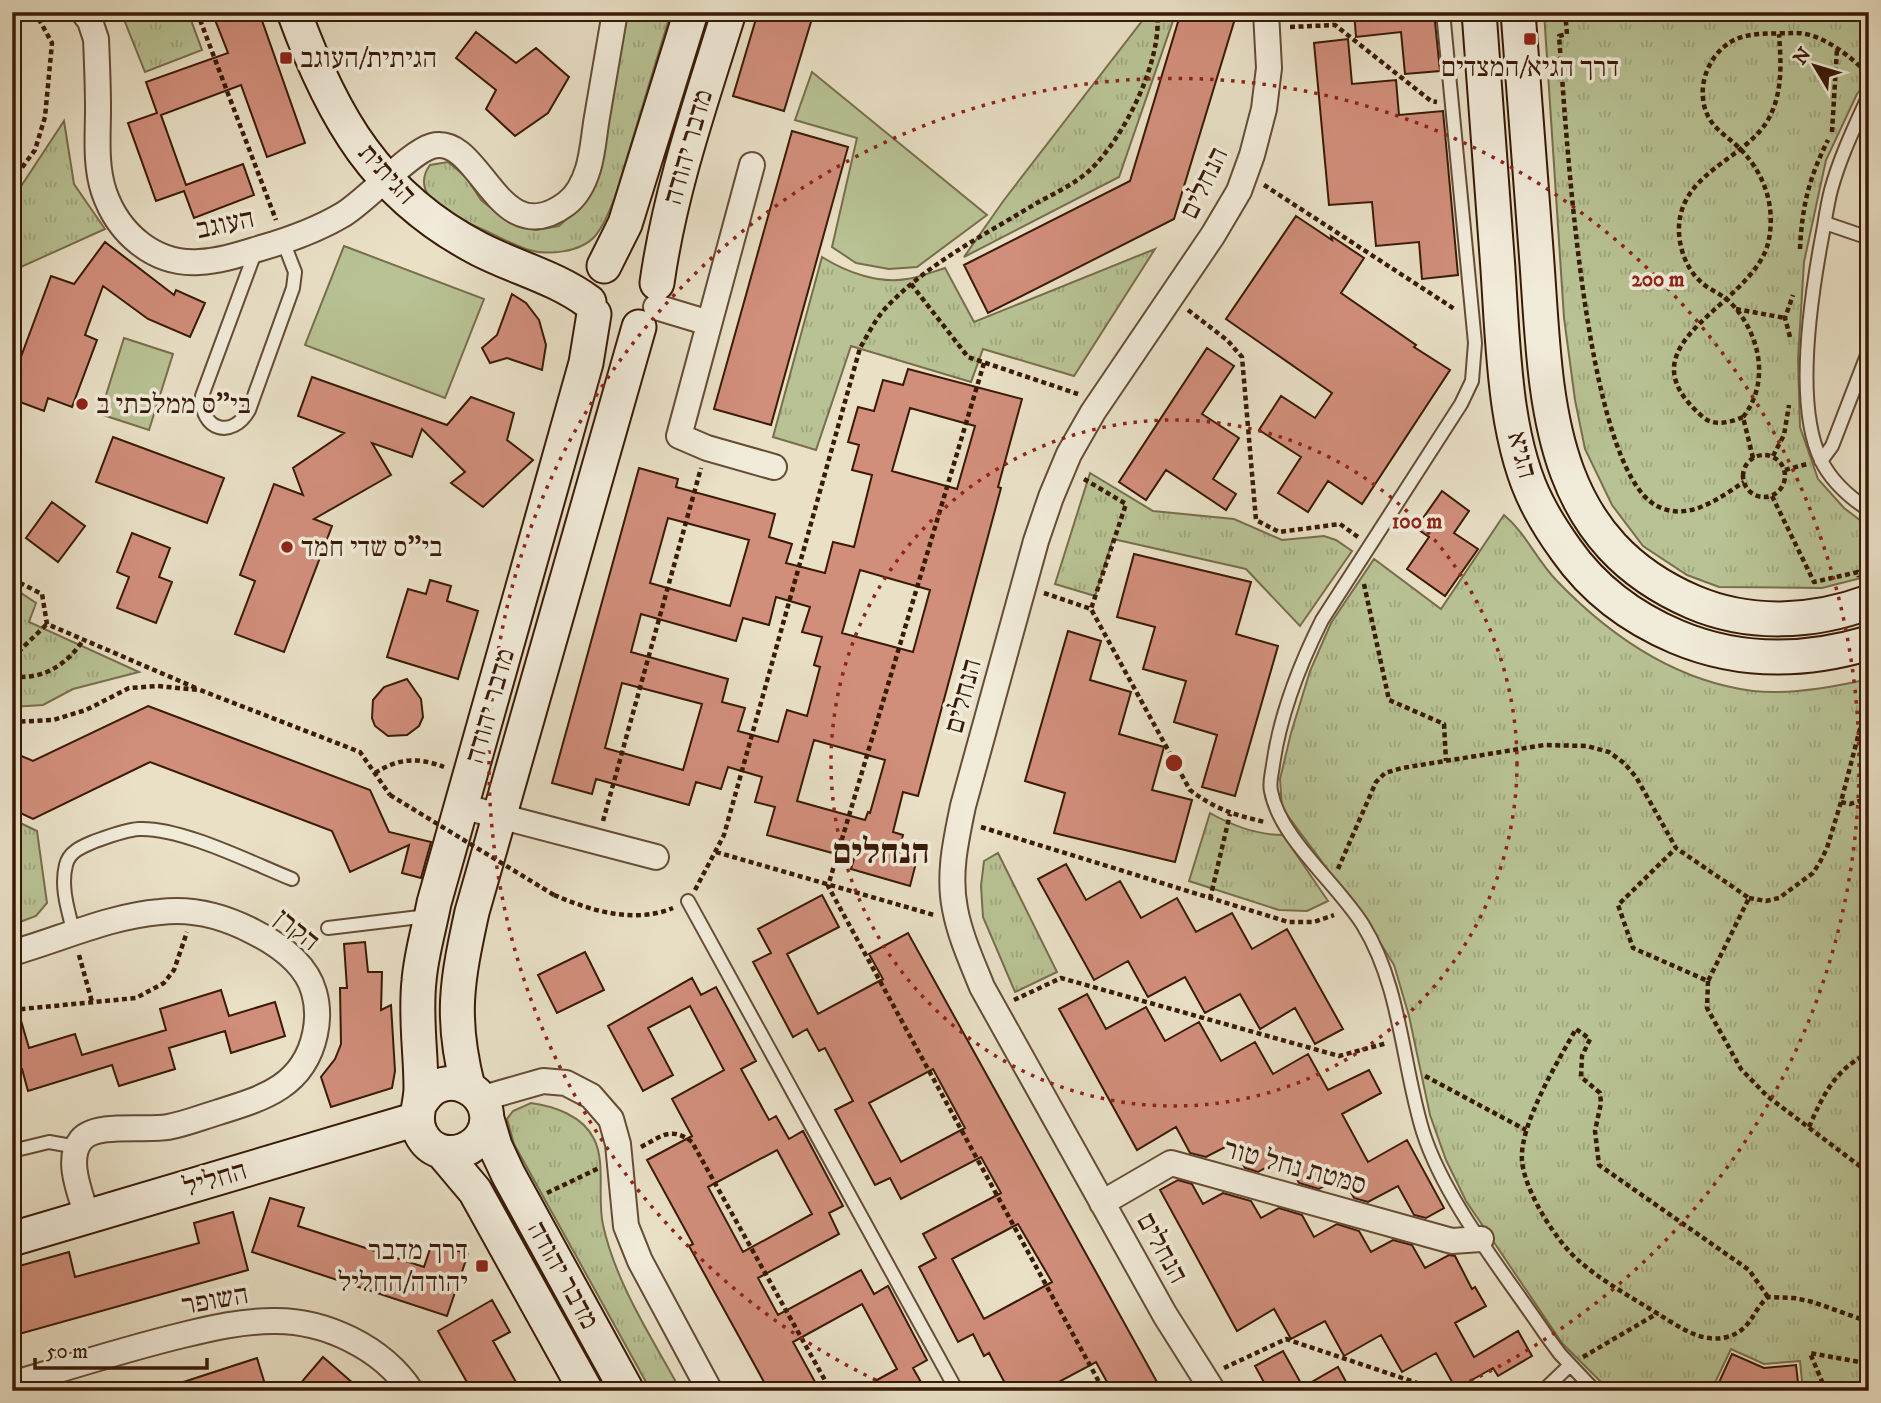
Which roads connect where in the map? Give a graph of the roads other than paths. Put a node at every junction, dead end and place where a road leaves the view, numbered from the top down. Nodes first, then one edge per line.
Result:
1 (83, 12) edge
2 (294, 12) edge
3 (615, 12) edge
4 (691, 12) edge
5 (729, 12) edge
6 (1443, 12) edge
7 (1479, 12) edge
8 (1518, 12) edge
9 (1267, 20) edge
10 (1869, 95) edge
11 (752, 166) dead end
12 (387, 180) junction
13 (1825, 223) junction
14 (1869, 238) edge
15 (283, 241) junction
16 (256, 250) junction
17 (596, 289) junction
18 (651, 306) junction
19 (709, 323) junction
20 (1869, 350) edge
21 (1821, 461) junction
22 (774, 467) dead end
23 (1869, 510) edge
24 (1869, 602) edge
25 (1869, 643) edge
26 (466, 791) junction
27 (499, 816) junction
28 (656, 857) dead end
29 (292, 879) dead end
30 (688, 901) road end
31 (432, 915) junction
32 (328, 928) dead end
33 (74, 934) junction
34 (12, 953) edge
35 (478, 1102) junction
36 (419, 1110) junction
37 (77, 1147) junction
38 (12, 1152) edge
39 (443, 1153) junction
40 (1102, 1203) junction
41 (88, 1216) junction
42 (12, 1239) edge
43 (1481, 1239) junction
44 (1570, 1365) junction
45 (12, 1384) edge
46 (1209, 1384) edge
47 (411, 1391) edge
48 (586, 1391) edge
49 (627, 1391) edge
50 (710, 1391) edge
51 (957, 1391) edge
52 (1543, 1391) edge
53 (1595, 1391) edge

1 - 16 street, העוגב
2 - 12 street, הגיתית
3 - 12 street, העוגב
4 - 17 street, מדבר יהודה
5 - 18 street, מדבר יהודה
6 - 43 lane
7 - 25 street, הגיא
8 - 24 street, הגיא
9 - 40 street, הנחלים
10 - 13 lane
11 - 19 street
12 - 15 street, העוגב
12 - 17 street, הגיתית
13 - 14 lane
13 - 21 lane
15 - 16 street, העוגב
15 - 16 lane
17 - 18 street
17 - 18 street
17 - 26 street, מדבר יהודה
18 - 19 street
18 - 27 street, מדבר יהודה
19 - 22 street
20 - 21 lane
21 - 23 lane
26 - 27 street
26 - 31 street, מדבר יהודה
27 - 28 street
27 - 35 street, מדבר יהודה
29 - 33 lane
30 - 51 lane
31 - 32 lane
31 - 36 street, מדבר יהודה
33 - 34 street, הקרן
33 - 37 street, הקרן
35 - 36 street
35 - 39 street
35 - 49 street, מדבר יהודה
35 - 50 street
36 - 39 street
36 - 41 street, החליל
37 - 38 lane
37 - 41 street
39 - 48 street, מדבר יהודה
40 - 43 street, סמטת נחל טור
40 - 46 street, הנחלים
41 - 42 street, החליל
43 - 44 lane
44 - 52 lane
44 - 53 lane
45 - 47 street, השופר

